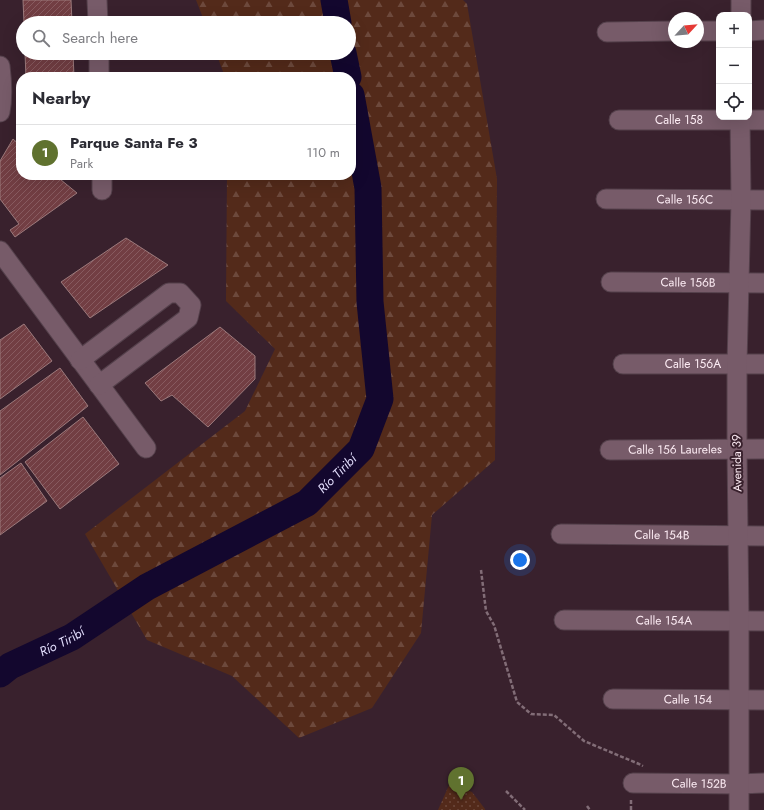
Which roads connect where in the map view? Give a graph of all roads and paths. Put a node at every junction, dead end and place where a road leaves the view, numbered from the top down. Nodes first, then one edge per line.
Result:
1 (97, 0) edge
2 (741, 0) edge
3 (741, 12) edge
4 (98, 16) edge
5 (752, 30) edge
6 (764, 30) edge
7 (668, 31) edge
8 (704, 31) edge
9 (716, 31) edge
10 (606, 32) dead end
11 (98, 60) edge
12 (0, 66) edge
13 (99, 72) edge
14 (0, 112) edge
15 (716, 119) edge
16 (619, 120) dead end
17 (740, 120) edge
18 (752, 120) edge
19 (764, 120) edge
20 (606, 199) dead end
21 (740, 200) junction
22 (764, 200) edge
23 (0, 251) edge
24 (611, 282) dead end
25 (739, 283) junction
26 (764, 283) edge
27 (80, 360) junction
28 (623, 364) dead end
29 (737, 364) junction
30 (764, 364) edge
31 (99, 385) junction
32 (146, 448) dead end
33 (737, 449) junction
34 (764, 449) edge
35 (610, 450) dead end
36 (561, 534) dead end
37 (764, 536) edge
38 (738, 537) junction
39 (481, 570) dead end
40 (564, 620) dead end
41 (764, 620) edge
42 (739, 621) junction
43 (613, 699) dead end
44 (739, 700) junction
45 (764, 700) edge
46 (645, 768) dead end
47 (764, 783) edge
48 (739, 784) junction
49 (506, 791) dead end
50 (632, 791) joint
51 (587, 806) dead end
52 (525, 810) edge
53 (590, 810) edge
54 (631, 810) edge
55 (739, 810) edge

1 - 4 street
2 - 3 street
5 - 6 street
7 - 10 street
8 - 9 street
11 - 13 street
12 - 14 street
15 - 16 street, Calle 158
17 - 21 street, Avenida 39
18 - 19 street, Calle 158
20 - 21 street, Calle 156C
21 - 22 street, Calle 156C
21 - 25 street, Avenida 39
23 - 27 street
24 - 25 street, Calle 156B
25 - 26 street, Calle 156B
25 - 29 street, Avenida 39
27 - 31 street
27 - 31 street
28 - 29 street, Calle 156A
29 - 30 street, Calle 156A
29 - 33 street, Avenida 39
31 - 32 street
33 - 34 street, Calle 156 Laureles
33 - 35 street, Calle 156 Laureles
33 - 38 street, Avenida 39
36 - 38 street, Calle 154B
37 - 38 street, Calle 154B
38 - 42 street, Avenida 39
39 - 46 path
40 - 42 street, Calle 154A
41 - 42 street, Calle 154A
42 - 44 street, Avenida 39
43 - 44 street, Calle 154
44 - 45 street, Calle 154
44 - 48 street, Avenida 39
47 - 48 street, Calle 152B
48 - 50 street, Calle 152B
48 - 55 street, Avenida 39
49 - 52 path
50 - 54 path
51 - 53 path

